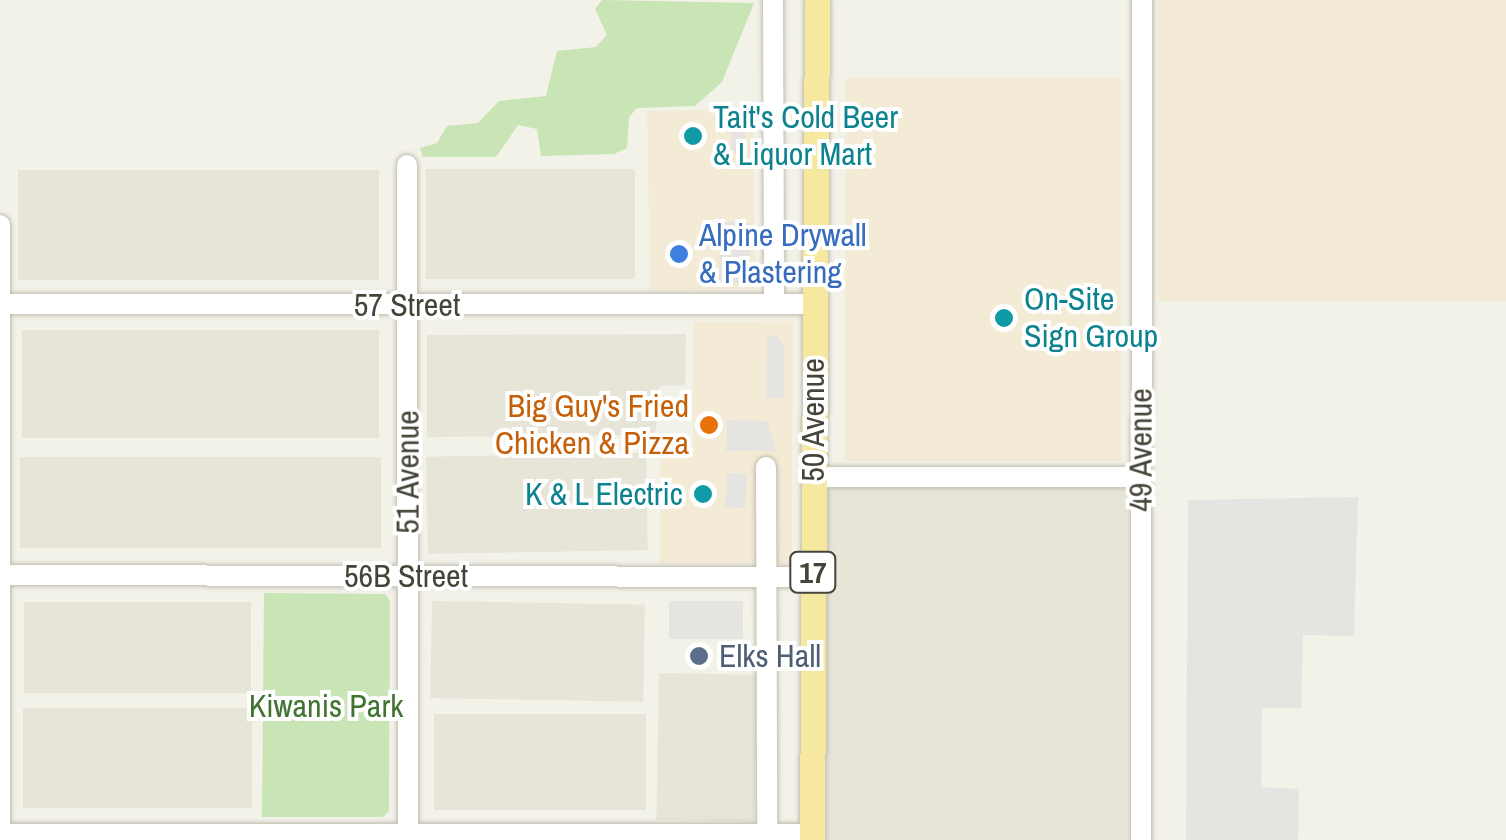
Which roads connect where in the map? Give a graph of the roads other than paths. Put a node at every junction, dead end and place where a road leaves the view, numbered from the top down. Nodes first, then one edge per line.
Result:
1 (772, 0) edge
2 (817, 0) edge
3 (1142, 0) edge
4 (408, 164) dead end
5 (0, 225) edge
6 (0, 304) edge
7 (774, 304) junction
8 (814, 304) junction
9 (408, 305) junction
10 (766, 467) dead end
11 (813, 477) junction
12 (1141, 477) junction
13 (0, 575) edge
14 (408, 576) junction
15 (768, 577) junction
16 (812, 577) junction
17 (767, 834) junction
18 (0, 836) edge
19 (408, 837) edge
20 (812, 837) edge
21 (1140, 840) edge

1 - 7 street
2 - 8 main road, 50 Avenue / 17
3 - 12 street, 49 Avenue
4 - 9 street, 51 Avenue
5 - 6 street
6 - 9 street, 57 Street
6 - 13 street
7 - 8 street, 57 Street
7 - 9 street, 57 Street
8 - 11 main road, 50 Avenue / 17
9 - 14 street, 51 Avenue
10 - 15 street
11 - 12 street
11 - 16 main road, 50 Avenue / 17
12 - 21 street, 49 Avenue
13 - 14 street, 56B Street
13 - 18 street
14 - 15 street, 56B Street
14 - 19 street, 51 Avenue
15 - 16 street, 56B Street
15 - 17 street
16 - 20 main road, 50 Avenue / 17
17 - 19 street
17 - 20 street
18 - 19 street

